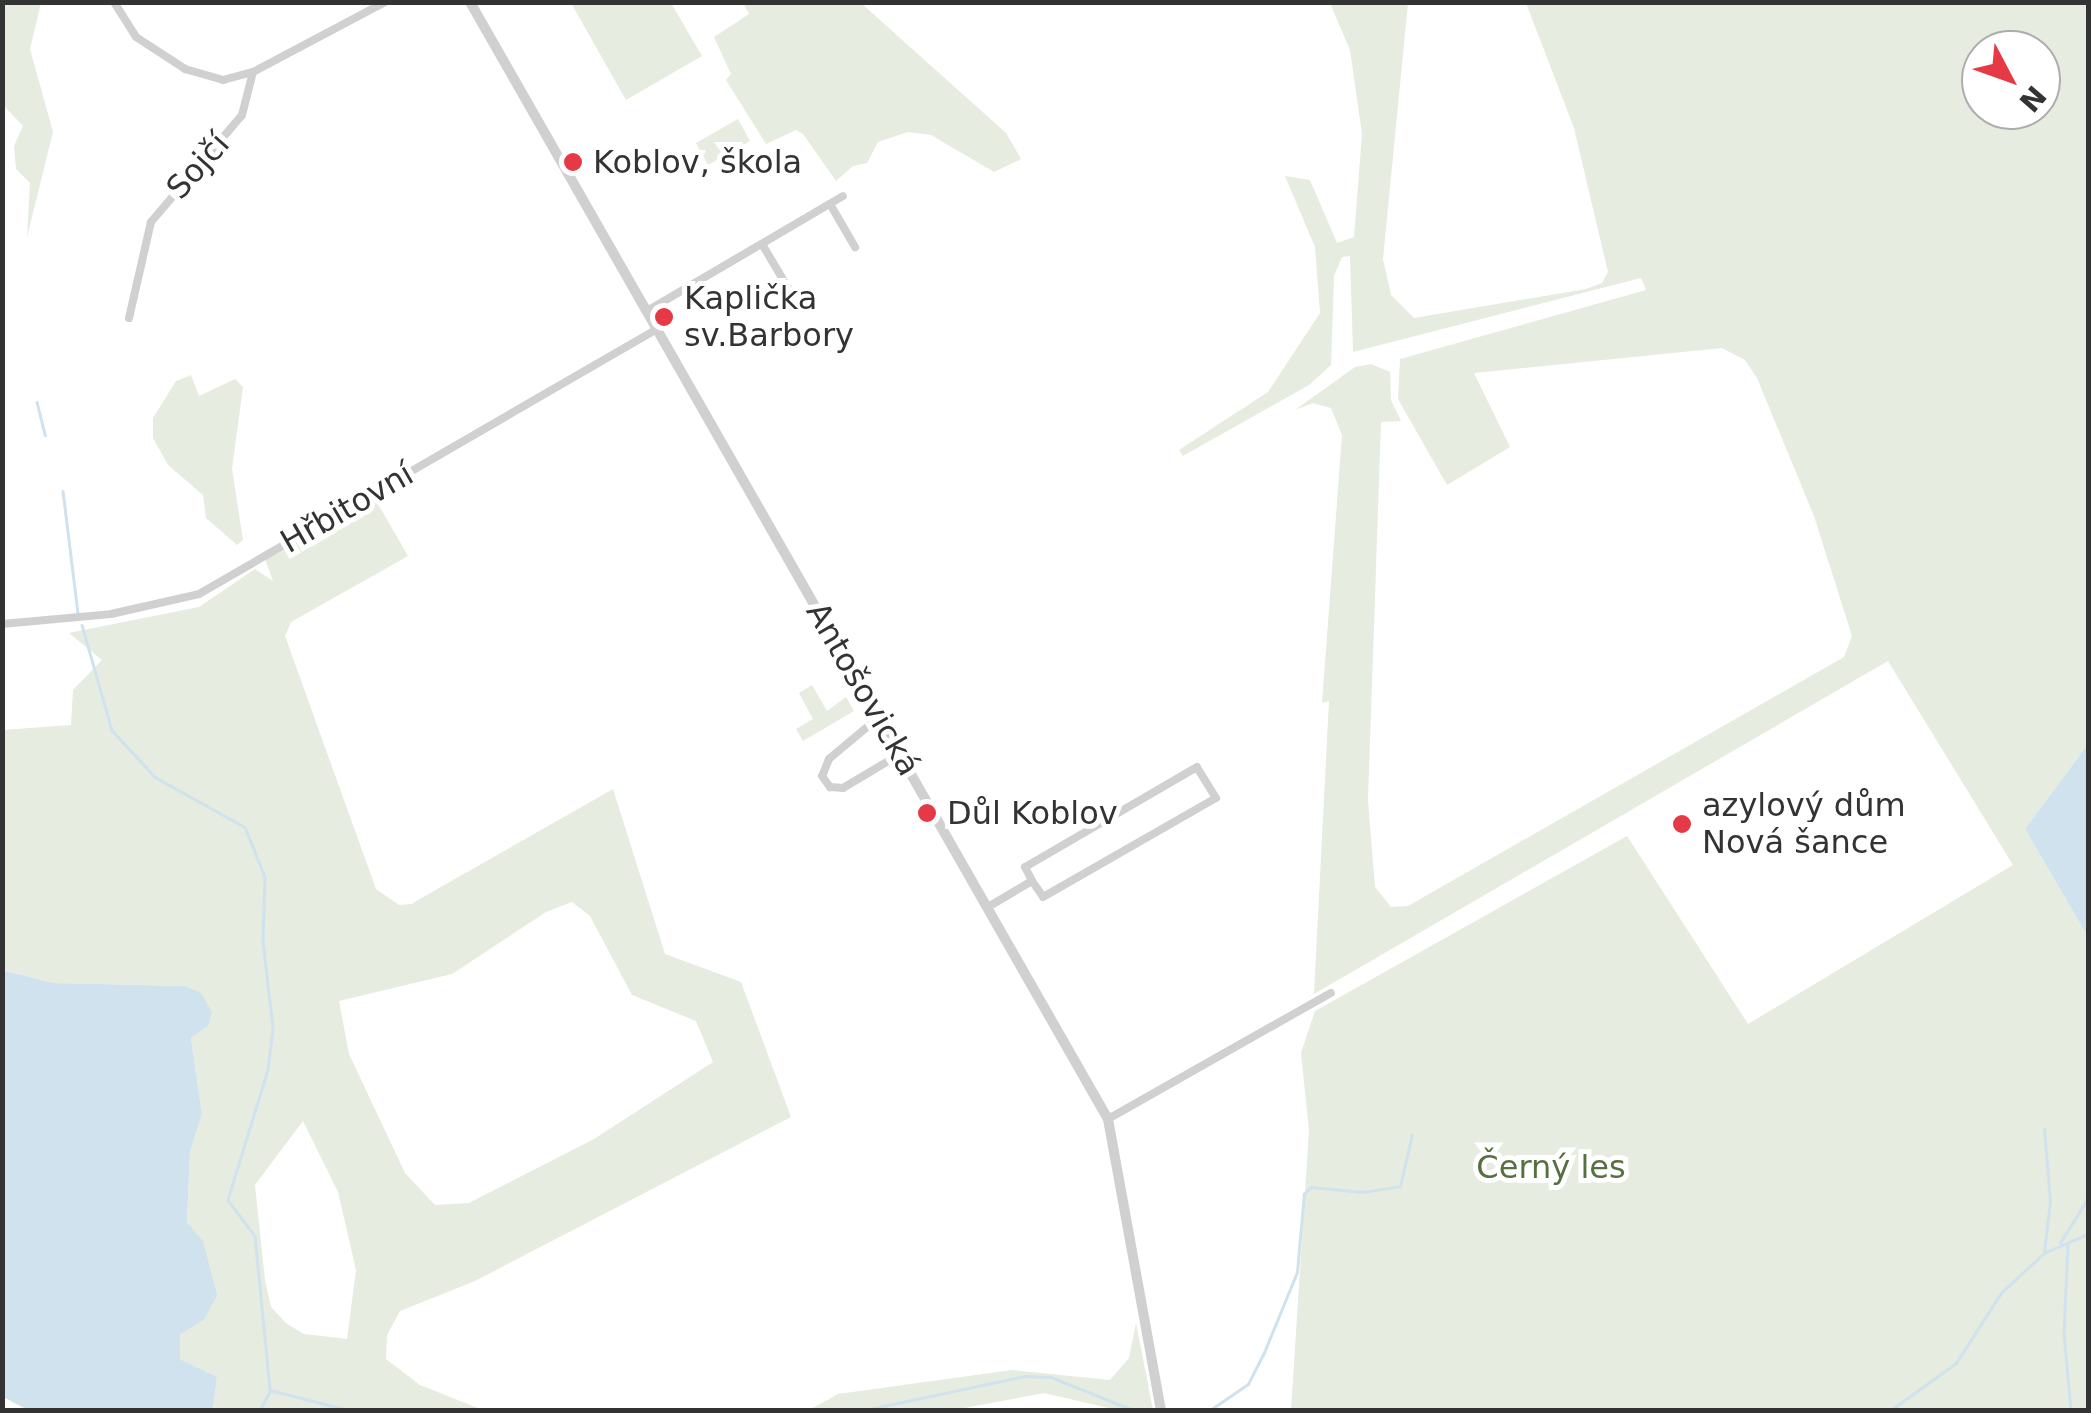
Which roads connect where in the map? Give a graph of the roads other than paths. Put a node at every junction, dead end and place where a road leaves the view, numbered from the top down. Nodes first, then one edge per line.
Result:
1 (114, 2) edge
2 (385, 2) edge
3 (470, 2) edge
4 (253, 72) junction
5 (844, 196) dead end
6 (830, 204) junction
7 (762, 244) junction
8 (855, 247) dead end
9 (788, 288) dead end
10 (647, 310) junction
11 (129, 318) dead end
12 (657, 330) junction
13 (2, 624) edge
14 (880, 717) junction
15 (900, 754) junction
16 (1032, 881) junction
17 (988, 907) junction
18 (1331, 993) dead end
19 (1108, 1119) junction
20 (1161, 1410) edge

1 - 4 street
2 - 4 street
3 - 10 street, Antošovická
4 - 11 street, Sojčí
5 - 6 street
6 - 7 street
6 - 8 street
7 - 9 street
7 - 10 street
10 - 12 street, Antošovická
12 - 13 street, Hřbitovní
12 - 14 street, Antošovická
14 - 15 street, Antošovická
14 - 15 street
15 - 17 street, Antošovická
16 - 16 street
16 - 17 street
17 - 19 street, Antošovická
18 - 19 street
19 - 20 street, Antošovická

